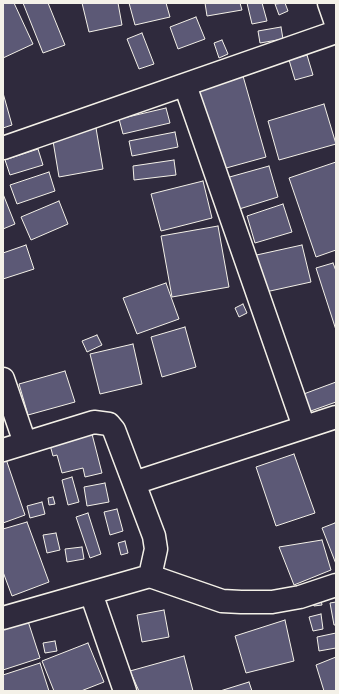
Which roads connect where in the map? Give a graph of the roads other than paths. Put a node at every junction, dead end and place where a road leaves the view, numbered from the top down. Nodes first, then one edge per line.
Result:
1 (329, 3) edge
2 (336, 23) edge
3 (336, 32) edge
4 (184, 85) junction
5 (3, 148) edge
6 (3, 379) edge
7 (336, 417) edge
8 (304, 427) junction
9 (25, 443) junction
10 (3, 450) edge
11 (134, 483) junction
12 (150, 576) junction
13 (336, 585) edge
14 (91, 593) junction
15 (3, 618) edge
16 (125, 691) edge

1 - 2 street
3 - 4 street
4 - 5 street
4 - 8 street
6 - 9 street
7 - 8 street
8 - 11 street
9 - 10 street
9 - 11 street
11 - 12 street
12 - 13 street
12 - 14 street
14 - 15 street
14 - 16 street

